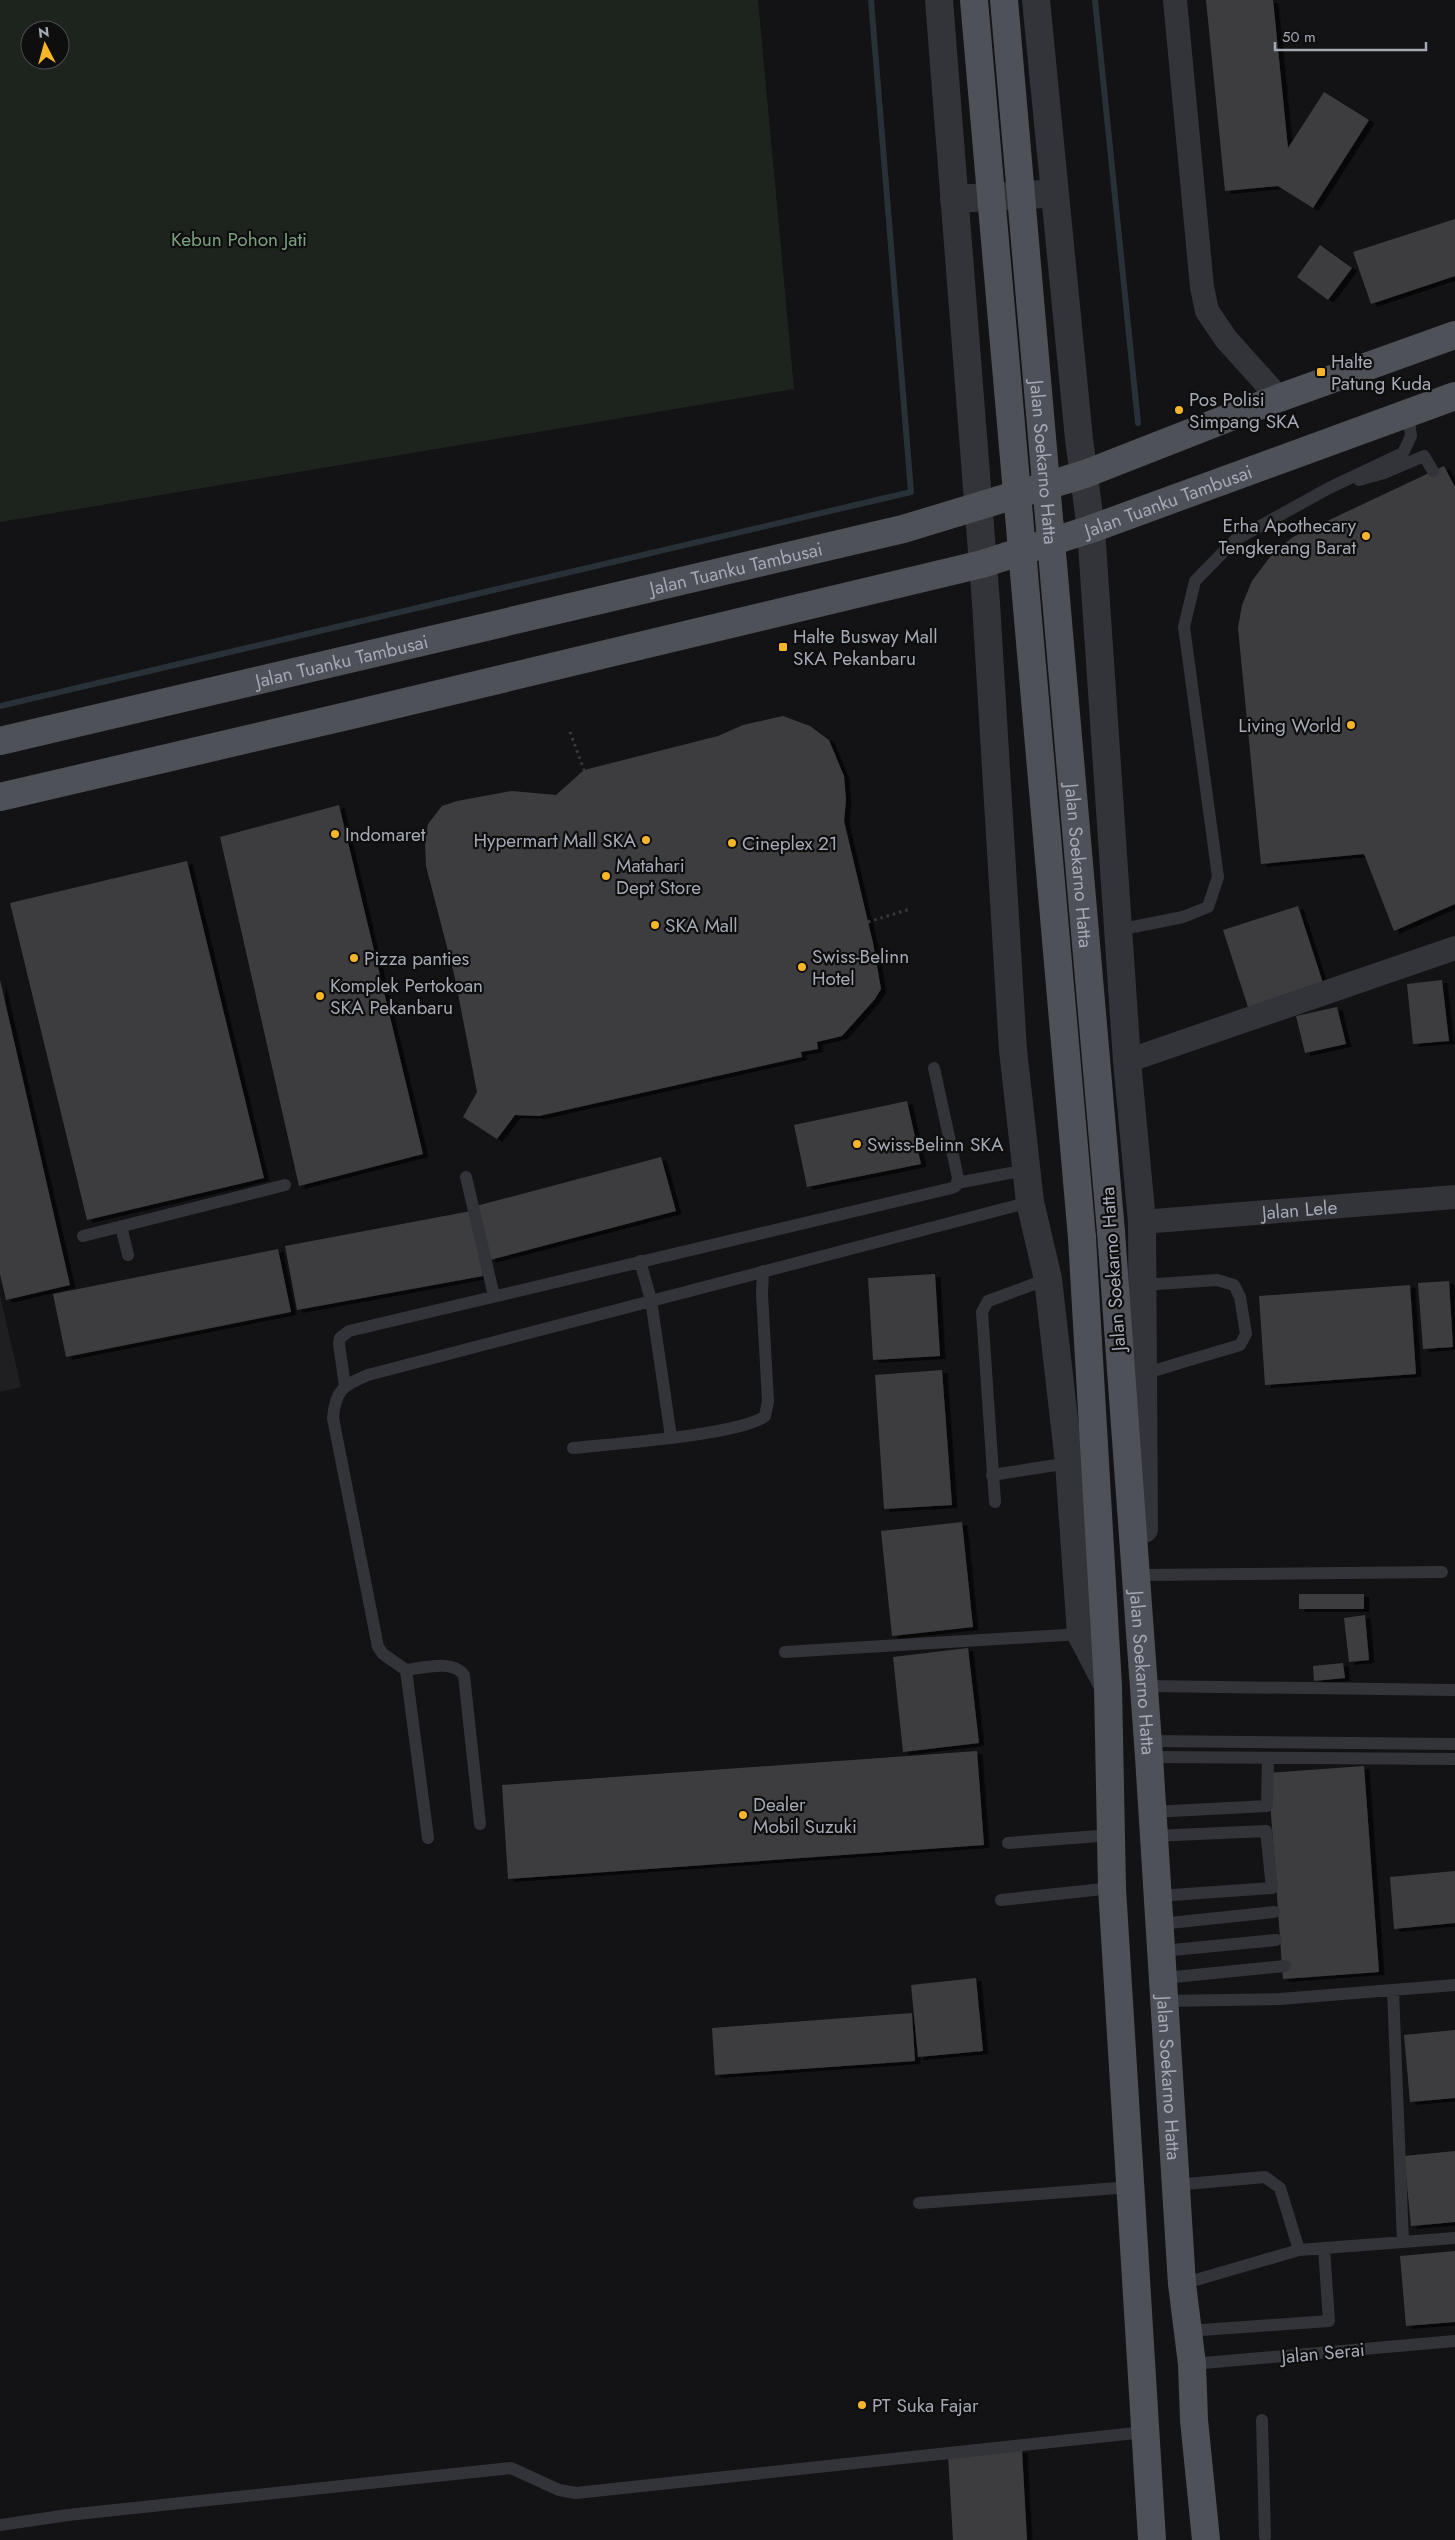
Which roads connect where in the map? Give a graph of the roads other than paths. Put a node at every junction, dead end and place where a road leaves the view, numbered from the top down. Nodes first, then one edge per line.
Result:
1 (939, 0) edge
2 (974, 0) edge
3 (1004, 0) edge
4 (1036, 0) edge
5 (1176, 0) edge
6 (1054, 193) junction
7 (954, 199) junction
8 (1455, 335) edge
9 (1455, 396) edge
10 (1279, 398) junction
11 (1408, 413) junction
12 (1433, 471) dead end
13 (1085, 474) junction
14 (1329, 488) junction
15 (978, 508) junction
16 (1031, 519) junction
17 (1091, 528) junction
18 (982, 564) junction
19 (0, 741) edge
20 (0, 797) edge
21 (1118, 930) junction
22 (1455, 948) edge
23 (1127, 1061) junction
24 (934, 1068) dead end
25 (1026, 1170) junction
26 (466, 1177) dead end
27 (957, 1183) junction
28 (285, 1185) dead end
29 (1455, 1197) edge
30 (1030, 1202) junction
31 (1142, 1222) junction
32 (121, 1226) junction
33 (83, 1236) dead end
34 (128, 1255) dead end
35 (640, 1261) junction
36 (764, 1272) junction
37 (1048, 1278) junction
38 (1142, 1285) junction
39 (494, 1296) junction
40 (652, 1300) junction
41 (1143, 1374) junction
42 (345, 1386) junction
43 (671, 1437) junction
44 (573, 1448) dead end
45 (1069, 1463) junction
46 (992, 1474) junction
47 (995, 1502) dead end
48 (1442, 1572) dead end
49 (1144, 1576) junction
50 (1080, 1634) junction
51 (785, 1652) dead end
52 (406, 1670) junction
53 (1108, 1686) junction
54 (1144, 1686) junction
55 (1455, 1690) edge
56 (1147, 1738) junction
57 (1455, 1744) edge
58 (1268, 1759) junction
59 (1455, 1759) edge
60 (480, 1824) dead end
61 (1153, 1824) junction
62 (1110, 1835) junction
63 (428, 1838) dead end
64 (1008, 1843) dead end
65 (1112, 1888) junction
66 (1158, 1896) junction
67 (1001, 1900) dead end
68 (1274, 1912) dead end
69 (1160, 1924) junction
70 (1276, 1940) dead end
71 (1162, 1951) junction
72 (1285, 1966) dead end
73 (1455, 1986) edge
74 (1164, 1989) junction
75 (1393, 1990) junction
76 (1175, 2185) junction
77 (1131, 2187) junction
78 (919, 2203) dead end
79 (1455, 2238) edge
80 (1403, 2242) junction
81 (1324, 2248) junction
82 (1299, 2250) junction
83 (1182, 2284) junction
84 (1188, 2331) junction
85 (1455, 2341) edge
86 (1192, 2364) junction
87 (1262, 2420) dead end
88 (1145, 2432) junction
89 (0, 2525) edge
90 (1265, 2537) dead end
91 (1152, 2540) edge
92 (1206, 2540) edge

1 - 7 street, Jalan Soekarno Hatta
2 - 53 main road, Jalan Soekarno Hatta, bridge
3 - 56 main road, Jalan Soekarno Hatta, bridge
4 - 6 street
5 - 10 street
6 - 7 street
6 - 13 street
7 - 15 street, Jalan Soekarno Hatta
8 - 10 main road, Jalan Tuanku Tambusai
9 - 11 main road, Jalan Tuanku Tambusai
10 - 13 main road, Jalan Tuanku Tambusai
11 - 14 lane
11 - 17 main road, Jalan Tuanku Tambusai
12 - 14 lane
13 - 15 main road, Jalan Tuanku Tambusai
13 - 16 main road
13 - 17 street
14 - 21 lane
15 - 16 main road
15 - 18 street, Jalan Soekarno Hatta
15 - 19 main road, Jalan Tuanku Tambusai
16 - 17 main road
16 - 18 main road
17 - 18 main road, Jalan Tuanku Tambusai
17 - 21 street
18 - 20 main road, Jalan Tuanku Tambusai
18 - 25 street, Jalan Soekarno Hatta
21 - 23 street
22 - 23 street
23 - 31 street
24 - 27 lane
25 - 27 lane
25 - 30 street, Jalan Soekarno Hatta
26 - 39 lane
27 - 35 lane
28 - 32 lane
29 - 31 street, Jalan Lele
30 - 36 lane
30 - 37 street, Jalan Soekarno Hatta
31 - 38 street
32 - 33 lane
32 - 34 lane
35 - 39 lane
35 - 40 lane
36 - 40 lane
36 - 43 lane
37 - 45 street, Jalan Soekarno Hatta
37 - 46 lane
38 - 41 street
38 - 41 lane
39 - 42 lane
40 - 42 lane
40 - 43 lane
41 - 49 street
42 - 52 lane
43 - 44 lane
45 - 46 lane
45 - 50 street, Jalan Soekarno Hatta
46 - 47 lane
48 - 49 lane
49 - 54 street
50 - 51 lane
50 - 53 street, Jalan Soekarno Hatta
52 - 60 lane
52 - 63 lane
53 - 62 main road, Jalan Soekarno Hatta
54 - 55 lane
54 - 56 street
56 - 57 lane
56 - 58 lane
56 - 61 main road, Jalan Soekarno Hatta
58 - 59 lane
58 - 61 lane
61 - 66 main road, Jalan Soekarno Hatta
61 - 66 lane
62 - 64 lane
62 - 65 main road, Jalan Soekarno Hatta
65 - 67 lane
65 - 77 main road, Jalan Soekarno Hatta
66 - 69 main road, Jalan Soekarno Hatta
68 - 69 lane
69 - 71 main road, Jalan Soekarno Hatta
70 - 71 lane
71 - 74 main road, Jalan Soekarno Hatta
72 - 74 lane
73 - 75 lane
74 - 75 lane
74 - 76 main road, Jalan Soekarno Hatta
75 - 80 lane
76 - 82 lane
76 - 83 main road, Jalan Soekarno Hatta
77 - 78 lane
77 - 88 main road, Jalan Soekarno Hatta
79 - 80 lane
80 - 81 lane
81 - 82 lane
81 - 84 lane
82 - 83 lane
83 - 84 main road, Jalan Soekarno Hatta
84 - 86 main road, Jalan Soekarno Hatta
85 - 86 lane, Jalan Serai
86 - 92 main road, Jalan Soekarno Hatta
87 - 90 lane
88 - 89 lane
88 - 91 main road, Jalan Soekarno Hatta

